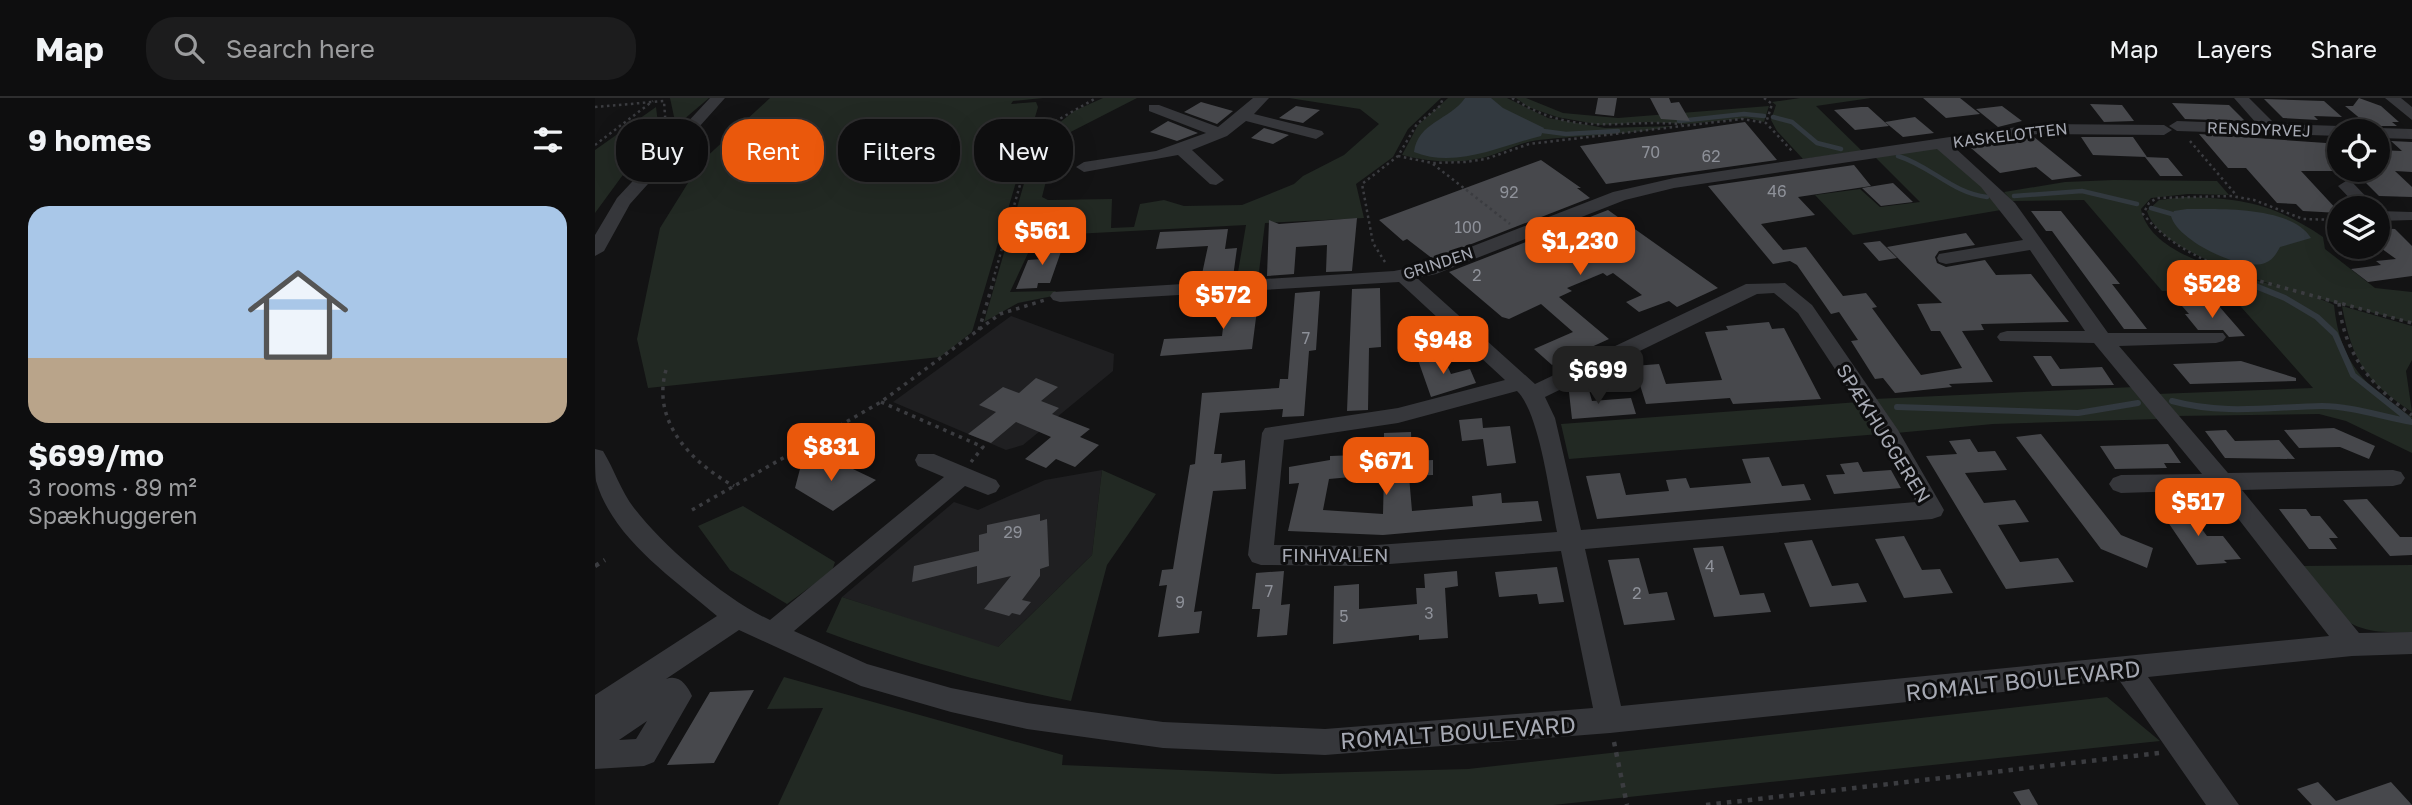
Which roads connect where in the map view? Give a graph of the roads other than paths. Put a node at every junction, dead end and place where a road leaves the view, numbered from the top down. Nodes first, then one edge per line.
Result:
1 (718, 98) edge
2 (729, 98) edge
3 (1262, 98) edge
4 (2241, 98) edge
5 (2392, 98) edge
6 (1154, 108) dead end
7 (2412, 115) edge
8 (1246, 116) junction
9 (698, 119) edge
10 (703, 119) edge
11 (2171, 128) joint
12 (2271, 129) junction
13 (2327, 131) edge
14 (1221, 133) junction
15 (2390, 133) edge
16 (1316, 134) dead end
17 (2412, 134) edge
18 (1940, 143) junction
19 (1182, 150) junction
20 (1803, 163) joint
21 (1084, 167) dead end
22 (1216, 180) dead end
23 (641, 182) edge
24 (2346, 186) dead end
25 (2356, 196) edge
26 (2393, 203) dead end
27 (2390, 217) edge
28 (2410, 219) edge
29 (2032, 244) junction
30 (595, 251) edge
31 (1946, 258) dead end
32 (1399, 276) junction
33 (1104, 293) junction
34 (1060, 296) road end
35 (1096, 316) dead end
36 (2007, 337) dead end
37 (2216, 337) dead end
38 (2102, 338) junction
39 (1526, 388) junction
40 (595, 457) edge
41 (926, 460) dead end
42 (961, 475) junction
43 (2393, 478) dead end
44 (2222, 482) junction
45 (2121, 484) dead end
46 (988, 486) dead end
47 (1573, 539) junction
48 (737, 617) junction
49 (772, 634) junction
50 (2412, 643) edge
51 (2352, 645) junction
52 (2127, 670) junction
53 (595, 711) edge
54 (1610, 720) junction
55 (595, 740) edge
56 (595, 755) edge
57 (2224, 805) edge

1 - 9 street
2 - 10 street
3 - 8 street
4 - 12 street
5 - 7 street
6 - 14 street
8 - 14 street
8 - 16 street
11 - 12 street, RENSDYRVEJ
11 - 18 street, KASKELOTTEN
12 - 13 street, RENSDYRVEJ
14 - 19 street
15 - 17 street
18 - 20 street, KASKELOTTEN
18 - 29 street, KASKELOTTEN
19 - 21 street
19 - 22 street
20 - 32 street, GRINDEN
23 - 30 street
24 - 25 street
26 - 28 street
27 - 28 street
29 - 31 street
29 - 38 street, KASKELOTTEN
32 - 33 street, GRINDEN
32 - 39 street
33 - 34 street, GRINDEN
33 - 35 street
36 - 38 street
37 - 38 street
38 - 44 street, KASKELOTTEN
39 - 47 street
39 - 47 street, FINHVALEN
39 - 47 street, SPÆKHUGGEREN
40 - 48 street, ROMALT BOULEVARD
41 - 42 street
42 - 46 street
42 - 49 street
43 - 44 street
44 - 45 street
44 - 51 street, KASKELOTTEN
47 - 54 street
48 - 49 street, ROMALT BOULEVARD
48 - 53 street
49 - 54 street, ROMALT BOULEVARD
50 - 51 street, ROMALT BOULEVARD
51 - 52 street, ROMALT BOULEVARD
52 - 54 street, ROMALT BOULEVARD
52 - 57 street
55 - 56 street

